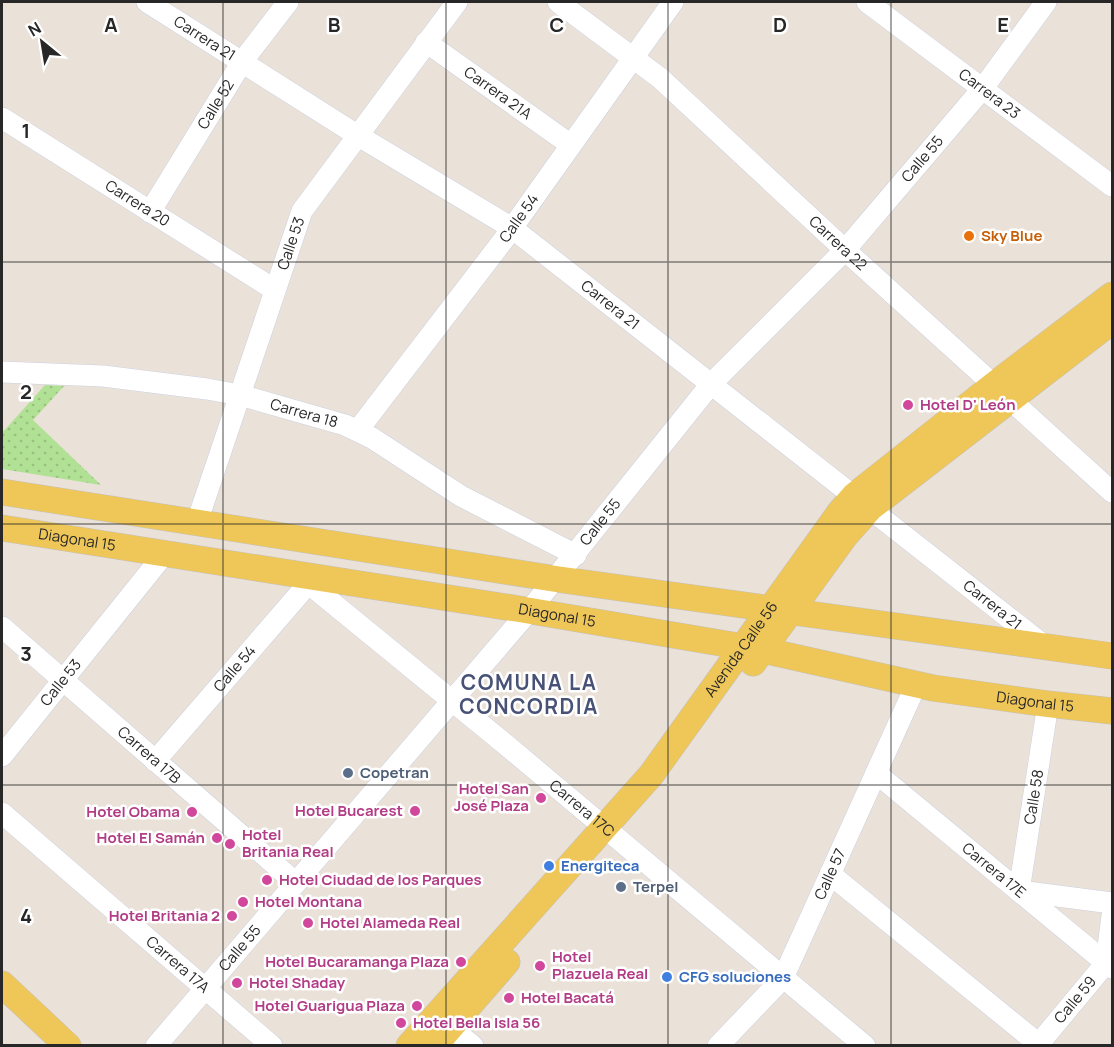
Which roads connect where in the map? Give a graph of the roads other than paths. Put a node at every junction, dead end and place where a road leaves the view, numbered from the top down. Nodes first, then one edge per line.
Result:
1 (147, 2) edge
2 (288, 2) edge
3 (457, 2) edge
4 (558, 2) edge
5 (673, 2) edge
6 (867, 2) edge
7 (1046, 2) edge
8 (426, 42) junction
9 (634, 57) junction
10 (242, 62) junction
11 (983, 88) junction
12 (4, 125) edge
13 (357, 135) junction
14 (571, 145) junction
15 (1113, 186) edge
16 (150, 212) junction
17 (512, 228) junction
18 (845, 250) junction
19 (275, 290) junction
20 (1110, 302) edge
21 (2, 372) edge
22 (711, 384) junction
23 (1002, 392) junction
24 (240, 395) junction
25 (358, 430) junction
26 (2, 492) edge
27 (1113, 492) edge
28 (862, 502) junction
29 (197, 522) junction
30 (2, 528) edge
31 (165, 553) junction
32 (576, 555) junction
33 (306, 578) junction
34 (556, 579) junction
35 (780, 610) junction
36 (530, 611) junction
37 (2, 627) edge
38 (1046, 647) junction
39 (752, 649) junction
40 (1113, 656) edge
41 (63, 680) junction
42 (916, 685) junction
43 (452, 701) junction
44 (1048, 704) junction
45 (1113, 711) edge
46 (2, 756) edge
47 (155, 761) junction
48 (876, 773) junction
49 (2, 813) edge
50 (611, 833) junction
51 (830, 874) junction
52 (296, 883) junction
53 (1019, 891) junction
54 (1113, 903) edge
55 (1113, 916) edge
56 (1109, 966) edge
57 (783, 978) junction
58 (2, 984) edge
59 (205, 988) junction
60 (2, 1008) edge
61 (442, 1036) edge
62 (1039, 1045) edge
63 (42, 1046) edge
64 (68, 1046) edge
65 (156, 1046) edge
66 (272, 1046) edge
67 (409, 1046) edge
68 (472, 1046) edge
69 (718, 1046) edge
70 (865, 1046) edge

1 - 10 street, Carrera 21
2 - 10 street, Calle 52
3 - 8 street, Calle 53
4 - 9 street, Carrera 22
5 - 9 street, Calle 54
6 - 11 street, Carrera 23
7 - 11 street, Calle 55
8 - 13 street, Calle 53
8 - 14 street, Carrera 21A
9 - 14 street, Calle 54
9 - 18 street, Carrera 22
10 - 13 street, Carrera 21
10 - 16 street, Calle 52
11 - 15 street, Carrera 23
11 - 18 street, Calle 55
12 - 16 street, Carrera 20
13 - 17 street, Carrera 21
13 - 19 street, Calle 53
14 - 17 street, Calle 54
16 - 19 street, Carrera 20
17 - 22 street, Carrera 21
17 - 25 street, Calle 54
18 - 22 street, Calle 55
18 - 23 street, Carrera 22
19 - 24 street, Calle 53
20 - 23 main road, Avenida Calle 56
21 - 24 street, Carrera 18
22 - 28 street, Carrera 21
22 - 32 street, Calle 55
23 - 27 street, Carrera 22
23 - 28 main road, Avenida Calle 56
24 - 25 street, Carrera 18
24 - 29 street, Calle 53
25 - 32 street, Carrera 18
26 - 29 main road
28 - 35 main road, Avenida Calle 56
28 - 38 street, Carrera 21
29 - 34 main road
30 - 31 main road, Diagonal 15
31 - 33 main road, Diagonal 15
31 - 41 street, Calle 53
32 - 34 street, Calle 55
33 - 36 main road, Diagonal 15
33 - 43 street, Carrera 17C
33 - 47 street, Calle 54
34 - 35 main road
34 - 36 street, Calle 55
35 - 38 main road
35 - 39 main road, Avenida Calle 56
36 - 39 main road, Diagonal 15
36 - 43 street, Calle 55
37 - 41 street, Carrera 17B
38 - 40 main road
39 - 42 main road, Diagonal 15
39 - 50 main road, Avenida Calle 56
41 - 46 street, Calle 53
41 - 47 street, Carrera 17B
42 - 44 main road, Diagonal 15
42 - 48 street, Calle 57
43 - 50 street, Carrera 17C
43 - 52 street, Calle 55
44 - 45 main road, Diagonal 15
44 - 53 street, Calle 58
47 - 52 street, Carrera 17B
48 - 51 street, Calle 57
48 - 53 street, Carrera 17E
49 - 59 street, Carrera 17A
50 - 57 street, Carrera 17C
50 - 61 main road, Avenida Calle 56
50 - 67 main road, Avenida Calle 56
51 - 57 street, Calle 57
51 - 62 street
52 - 59 street, Calle 55
53 - 54 street
53 - 56 street, Carrera 17E
55 - 56 street, Calle 59
56 - 62 street, Calle 59
57 - 69 street, Calle 57
57 - 70 street, Carrera 17C
58 - 64 main road
59 - 65 street, Calle 55
59 - 66 street, Carrera 17A
60 - 63 main road
61 - 68 street

